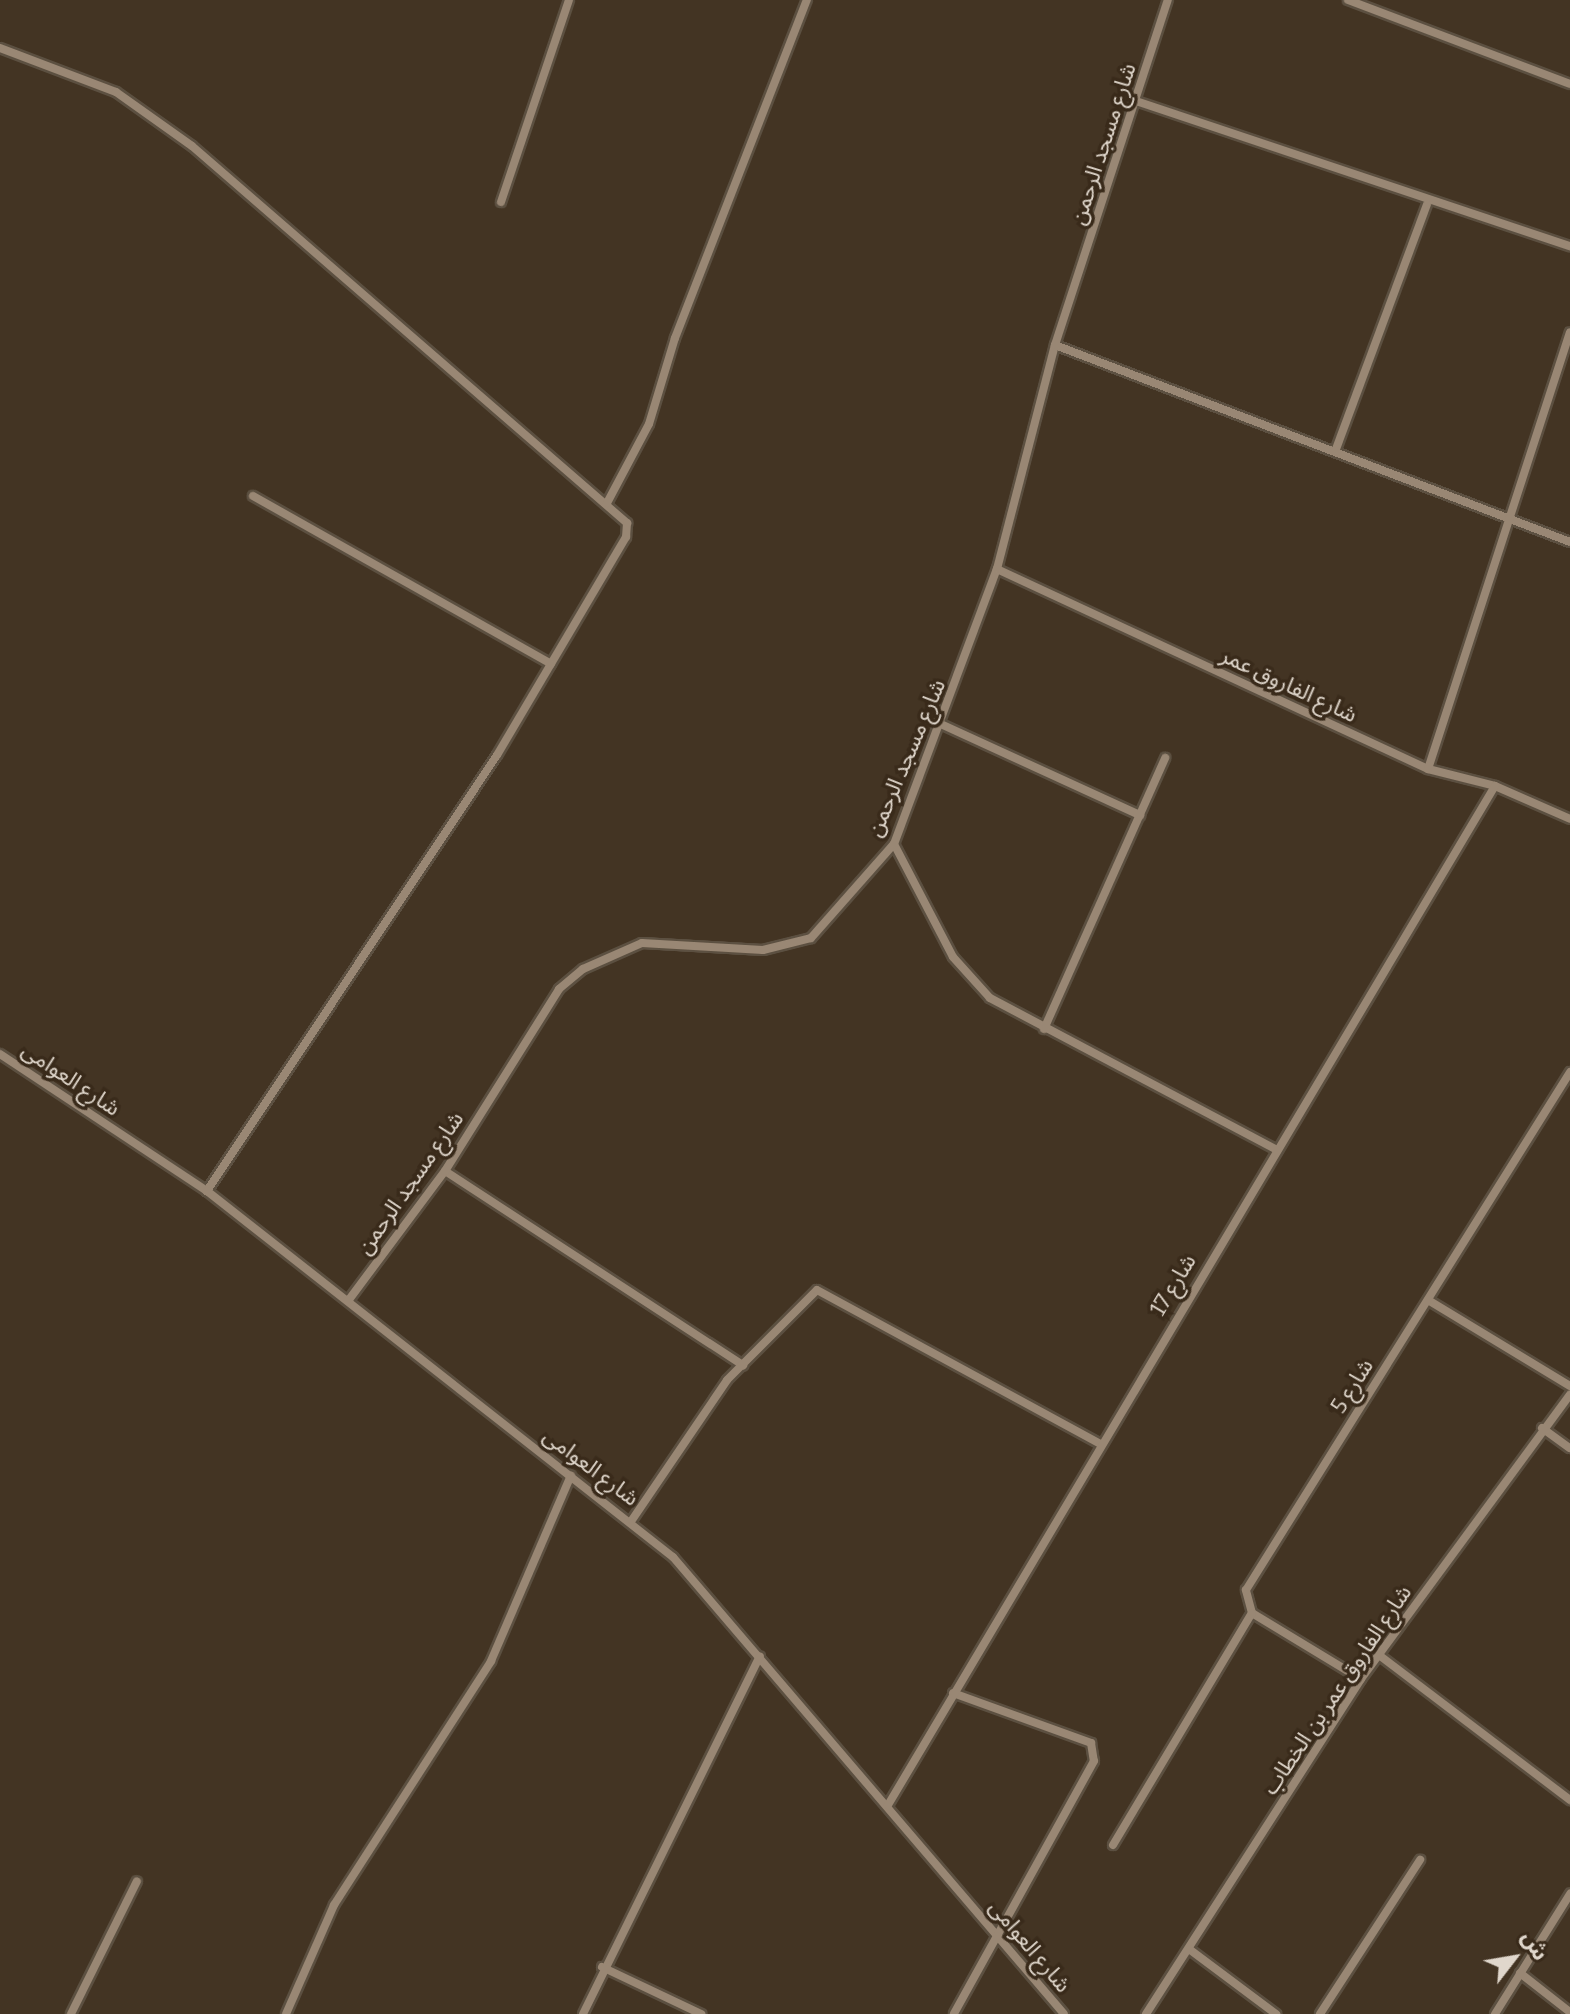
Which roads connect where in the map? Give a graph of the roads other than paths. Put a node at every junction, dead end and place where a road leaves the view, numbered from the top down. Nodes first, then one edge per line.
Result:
1 (569, 0) edge
2 (807, 0) edge
3 (1168, 0) edge
4 (1348, 0) edge
5 (0, 48) edge
6 (1570, 84) edge
7 (1136, 101) junction
8 (501, 202) dead end
9 (1427, 204) junction
10 (1570, 246) edge
11 (1570, 333) edge
12 (1055, 345) junction
13 (1336, 449) junction
14 (253, 496) dead end
15 (607, 503) junction
16 (1511, 519) junction
17 (1570, 542) edge
18 (997, 569) junction
19 (551, 664) junction
20 (943, 725) junction
21 (1165, 758) dead end
22 (1428, 769) junction
23 (1495, 786) junction
24 (1140, 815) junction
25 (1570, 819) edge
26 (894, 844) junction
27 (1044, 1029) junction
28 (0, 1054) edge
29 (1570, 1072) edge
30 (1275, 1149) junction
31 (445, 1171) junction
32 (207, 1191) junction
33 (1428, 1300) junction
34 (348, 1301) junction
35 (743, 1365) junction
36 (1570, 1386) edge
37 (1570, 1395) edge
38 (1542, 1428) junction
39 (1099, 1443) junction
40 (1570, 1448) edge
41 (571, 1475) junction
42 (632, 1520) junction
43 (1252, 1613) junction
44 (1379, 1655) junction
45 (760, 1656) junction
46 (1361, 1679) junction
47 (953, 1693) junction
48 (1570, 1800) edge
49 (888, 1805) junction
50 (1113, 1845) dead end
51 (1420, 1860) dead end
52 (137, 1881) dead end
53 (1570, 1894) edge
54 (994, 1932) junction
55 (1189, 1949) junction
56 (602, 1967) junction
57 (1520, 1973) junction
58 (1570, 2012) edge
59 (71, 2014) edge
60 (286, 2014) edge
61 (583, 2014) edge
62 (701, 2014) edge
63 (954, 2014) edge
64 (1064, 2014) edge
65 (1146, 2014) edge
66 (1276, 2014) edge
67 (1320, 2014) edge
68 (1495, 2014) edge

1 - 8 street
2 - 15 street
3 - 7 street, شارع مسجد الرحمن
4 - 6 street
5 - 15 street
7 - 9 street
7 - 12 street, شارع مسجد الرحمن
9 - 10 street
9 - 13 street
11 - 16 street
12 - 13 street
12 - 18 street, شارع مسجد الرحمن
13 - 16 street
14 - 19 street
15 - 19 street
16 - 17 street
16 - 22 street
18 - 20 street, شارع مسجد الرحمن
18 - 22 street, شارع الفاروق عمر
19 - 32 street
20 - 24 street
20 - 26 street, شارع مسجد الرحمن
21 - 24 street
22 - 23 street, شارع الفاروق عمر
23 - 25 street, شارع الفاروق عمر
23 - 30 street, شارع 17
24 - 27 street
26 - 27 street
26 - 31 street, شارع مسجد الرحمن
27 - 30 street
28 - 32 street, شارع العوامى
29 - 33 street, شارع 5
30 - 39 street, شارع 17
31 - 34 street, شارع مسجد الرحمن
31 - 35 street
32 - 34 street, شارع العوامى
33 - 36 street
33 - 43 street, شارع 5
34 - 41 street, شارع العوامى
35 - 39 street
35 - 42 street
37 - 38 street, شارع الفاروق عمر بن الخطاب
38 - 40 street
38 - 44 street, شارع الفاروق عمر بن الخطاب
39 - 47 street, شارع 17
41 - 42 street, شارع العوامى
41 - 60 street
42 - 45 street, شارع العوامى
43 - 46 street
43 - 50 street
44 - 46 street, شارع الفاروق عمر بن الخطاب
44 - 48 street
45 - 49 street, شارع العوامى
45 - 56 street
46 - 55 street, شارع الفاروق عمر بن الخطاب
47 - 49 street, شارع 17
47 - 54 street
49 - 54 street, شارع العوامى
51 - 67 street
52 - 59 street
53 - 57 street
54 - 63 street
54 - 64 street, شارع العوامى
55 - 65 street, شارع الفاروق عمر بن الخطاب
55 - 66 street
56 - 61 street
56 - 62 street
57 - 58 street
57 - 68 street

